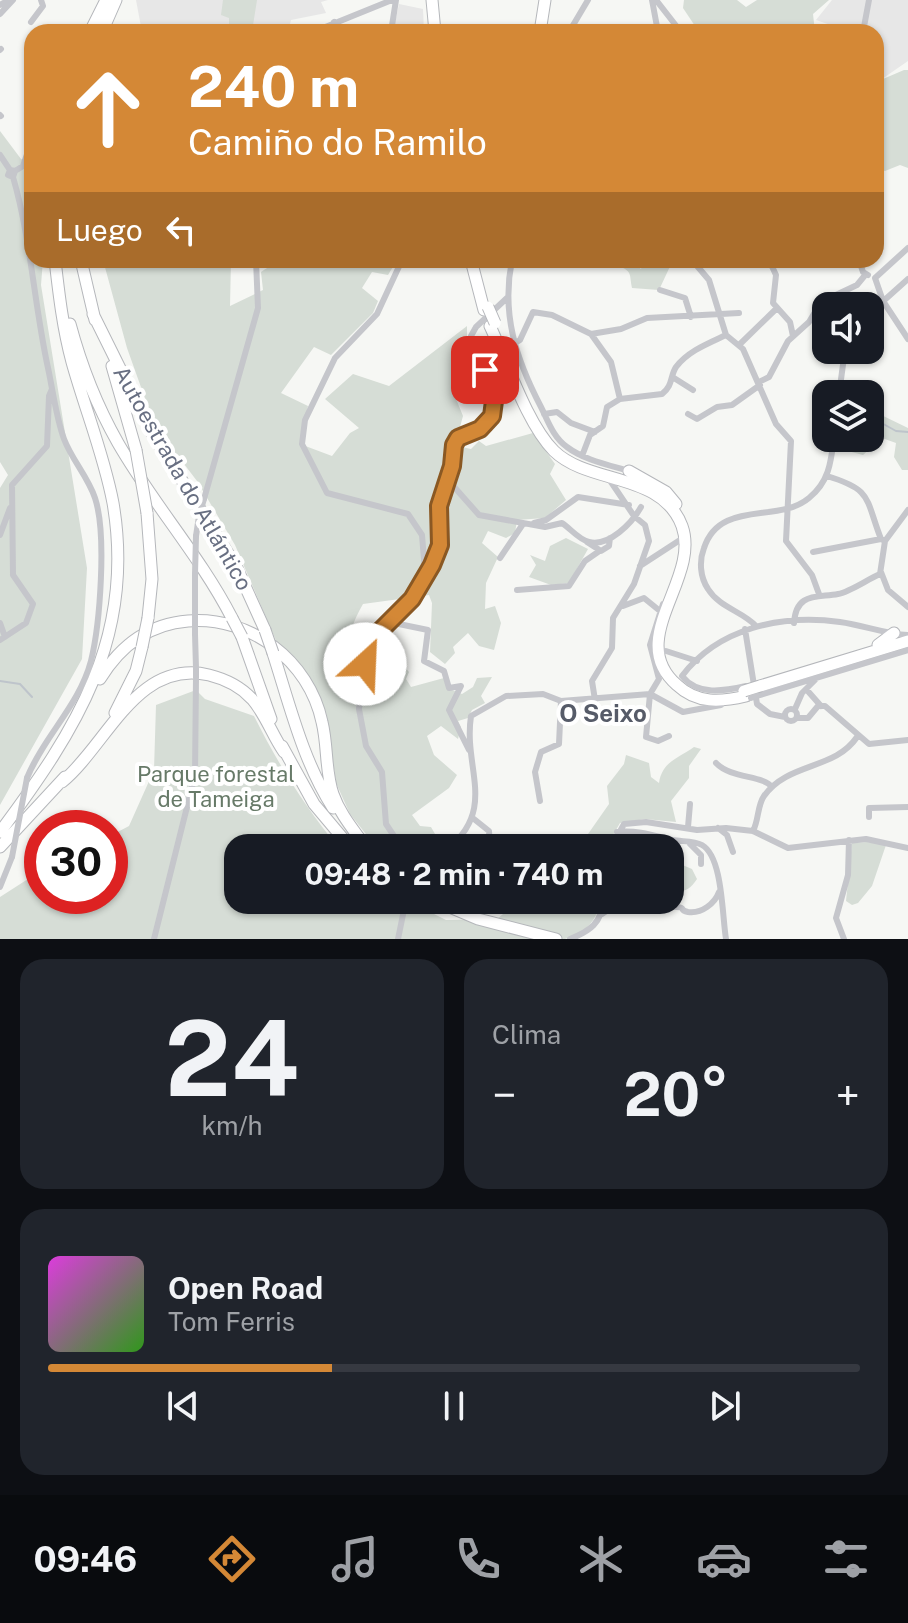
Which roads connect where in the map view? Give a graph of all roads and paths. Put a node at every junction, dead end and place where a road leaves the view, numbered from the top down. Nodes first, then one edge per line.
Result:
1 (11, 0) edge
2 (41, 0) edge
3 (106, 0) edge
4 (116, 0) edge
5 (430, 0) edge
6 (545, 0) edge
7 (588, 0) edge
8 (654, 0) edge
9 (869, 0) edge
10 (395, 1) edge
11 (0, 5) edge
12 (0, 14) edge
13 (31, 22) dead end
14 (334, 22) joint
15 (94, 24) edge
16 (106, 24) edge
17 (330, 24) edge
18 (392, 24) edge
19 (432, 24) edge
20 (541, 24) edge
21 (574, 24) edge
22 (657, 24) edge
23 (674, 24) edge
24 (864, 24) edge
25 (0, 155) edge
26 (24, 163) edge
27 (12, 173) junction
28 (24, 215) edge
29 (908, 248) edge
30 (31, 268) edge
31 (59, 268) edge
32 (60, 268) edge
33 (83, 268) edge
34 (256, 268) edge
35 (397, 268) edge
36 (477, 268) edge
37 (512, 268) edge
38 (513, 268) edge
39 (699, 268) edge
40 (773, 268) edge
41 (863, 268) edge
42 (866, 274) junction
43 (875, 278) junction
44 (908, 279) edge
45 (660, 290) dead end
46 (880, 292) edge
47 (884, 300) edge
48 (884, 303) edge
49 (776, 309) junction
50 (500, 310) junction
51 (739, 313) dead end
52 (93, 314) junction
53 (721, 314) junction
54 (691, 317) junction
55 (894, 318) junction
56 (908, 319) edge
57 (513, 334) junction
58 (591, 334) junction
59 (726, 335) junction
60 (793, 336) junction
61 (908, 339) edge
62 (514, 345) junction
63 (739, 345) junction
64 (494, 359) junction
65 (674, 378) junction
66 (759, 383) junction
67 (516, 385) junction
68 (52, 389) junction
69 (693, 390) dead end
70 (620, 399) junction
71 (534, 408) junction
72 (688, 414) dead end
73 (536, 432) joint
74 (595, 432) junction
75 (831, 452) edge
76 (582, 456) junction
77 (629, 471) joint
78 (827, 476) junction
79 (448, 480) junction
80 (611, 482) junction
81 (629, 505) junction
82 (11, 506) junction
83 (641, 507) dead end
84 (679, 508) junction
85 (789, 508) junction
86 (908, 510) edge
87 (634, 516) junction
88 (525, 524) junction
89 (0, 535) edge
90 (610, 538) junction
91 (680, 540) junction
92 (883, 540) junction
93 (586, 541) junction
94 (598, 552) junction
95 (813, 552) dead end
96 (500, 558) dead end
97 (640, 566) junction
98 (425, 572) junction
99 (881, 572) junction
100 (517, 590) dead end
101 (819, 594) junction
102 (623, 606) junction
103 (908, 607) edge
104 (660, 611) junction
105 (389, 622) junction
106 (0, 623) edge
107 (794, 623) junction
108 (756, 626) junction
109 (745, 629) junction
110 (889, 634) junction
111 (3, 638) edge
112 (908, 643) edge
113 (666, 651) dead end
114 (849, 658) junction
115 (697, 661) junction
116 (662, 674) junction
117 (822, 676) junction
118 (785, 688) junction
119 (806, 689) junction
120 (753, 690) junction
121 (650, 694) junction
122 (623, 695) junction
123 (595, 700) junction
124 (561, 701) junction
125 (714, 705) junction
126 (821, 706) junction
127 (623, 707) dead end
128 (793, 709) junction
129 (785, 717) junction
130 (797, 718) junction
131 (76, 722) junction
132 (908, 729) edge
133 (669, 736) dead end
134 (857, 737) junction
135 (899, 738) junction
136 (908, 740) edge
137 (469, 750) junction
138 (284, 752) junction
139 (716, 763) dead end
140 (62, 782) junction
141 (772, 787) junction
142 (540, 801) dead end
143 (690, 804) dead end
144 (908, 807) edge
145 (869, 817) dead end
146 (474, 819) junction
147 (688, 827) junction
148 (718, 828) junction
149 (753, 831) junction
150 (0, 832) edge
151 (617, 832) joint
152 (339, 834) edge
153 (353, 834) edge
154 (358, 834) edge
155 (393, 834) edge
156 (465, 834) edge
157 (489, 834) edge
158 (849, 840) junction
159 (687, 842) junction
160 (0, 847) edge
161 (908, 848) edge
162 (733, 852) dead end
163 (701, 864) dead end
164 (0, 887) edge
165 (719, 892) junction
166 (684, 910) edge
167 (403, 914) edge
168 (451, 914) edge
169 (466, 914) edge
170 (602, 914) edge
171 (154, 939) edge
172 (398, 939) edge
173 (528, 939) edge
174 (556, 939) edge
175 (570, 939) edge
176 (726, 939) edge
177 (844, 939) edge

1 - 11 street
1 - 12 street
2 - 13 street
3 - 15 highway
4 - 16 highway
5 - 19 highway
6 - 20 highway
7 - 21 street
8 - 22 street
8 - 23 street
9 - 24 street
10 - 14 street
10 - 18 street
14 - 17 street
25 - 27 street
26 - 27 street
27 - 28 street
29 - 43 street
30 - 68 street
31 - 131 highway
32 - 138 highway, Autoestrada do Atlántico, bridge
33 - 52 highway, Autoestrada do Atlántico
34 - 171 street, bridge
35 - 98 street
36 - 50 highway
37 - 50 street
38 - 57 street
39 - 53 street
40 - 49 street
41 - 42 street
42 - 43 street
42 - 60 street
43 - 46 street
44 - 47 street
45 - 54 street
48 - 55 street
49 - 60 street
49 - 63 street
50 - 57 street
50 - 62 street
50 - 64 street
50 - 67 highway
50 - 84 highway
51 - 53 street
52 - 140 highway, Autoestrada do Atlántico, bridge
52 - 153 highway, Autoestrada do Atlántico, bridge
53 - 54 street
53 - 59 street
54 - 58 street
55 - 56 street
55 - 61 street
57 - 62 street
58 - 62 street
58 - 70 street
59 - 63 street
59 - 65 street
60 - 66 street
62 - 71 street
63 - 66 street
64 - 67 street
64 - 79 street
65 - 69 street
65 - 70 street
66 - 72 street
66 - 85 street
67 - 71 highway
68 - 82 street
68 - 164 street, bridge
70 - 74 street
71 - 73 highway
71 - 74 street
71 - 76 street
71 - 116 highway
73 - 80 street
74 - 76 street
75 - 78 street
76 - 77 street
77 - 84 highway
78 - 85 street
78 - 92 street
79 - 88 street
79 - 98 street
80 - 81 street
80 - 91 street
81 - 87 street
81 - 88 street
82 - 89 street
82 - 111 street
83 - 87 street
84 - 120 highway
85 - 101 street
85 - 108 street
86 - 92 street
87 - 90 street
87 - 97 street
88 - 93 street
88 - 96 street
90 - 93 street
90 - 94 street
91 - 97 street
91 - 104 street
92 - 95 street
92 - 99 street
93 - 94 street
94 - 100 street
97 - 102 street
98 - 105 street
99 - 101 street
99 - 103 street
101 - 107 street
102 - 104 street
102 - 123 street
104 - 116 street
105 - 137 street
105 - 155 street
106 - 111 street
107 - 108 street
107 - 110 street
108 - 109 street
109 - 115 street
109 - 129 street
110 - 112 street
110 - 114 highway
112 - 114 highway
112 - 117 street
112 - 120 highway
113 - 115 street
114 - 120 highway
115 - 120 street
116 - 120 highway
116 - 121 street
116 - 125 highway
117 - 118 street
117 - 119 street
118 - 120 street
118 - 128 street
119 - 126 street
119 - 128 street
120 - 125 street
121 - 122 street
121 - 125 street
121 - 133 street
122 - 123 street
122 - 127 street
123 - 124 street
124 - 137 street
124 - 142 street
126 - 130 street
126 - 134 street
128 - 129 street
128 - 130 street
129 - 130 street
131 - 150 highway
131 - 154 highway, Autoestrada do Atlántico
132 - 135 street
134 - 135 street
134 - 141 street
135 - 136 street
137 - 146 street
138 - 140 highway, Autoestrada do Atlántico
138 - 152 highway, Autoestrada do Atlántico
139 - 141 street
140 - 160 highway
141 - 149 street
143 - 147 street
144 - 145 street
146 - 156 street
146 - 157 street
147 - 148 street
147 - 151 street
148 - 149 street
148 - 162 street
149 - 158 street
151 - 159 street
158 - 161 street
158 - 177 street
159 - 163 street
159 - 165 street
165 - 166 street
165 - 176 street
167 - 172 street
168 - 173 highway
169 - 174 highway
170 - 175 street

